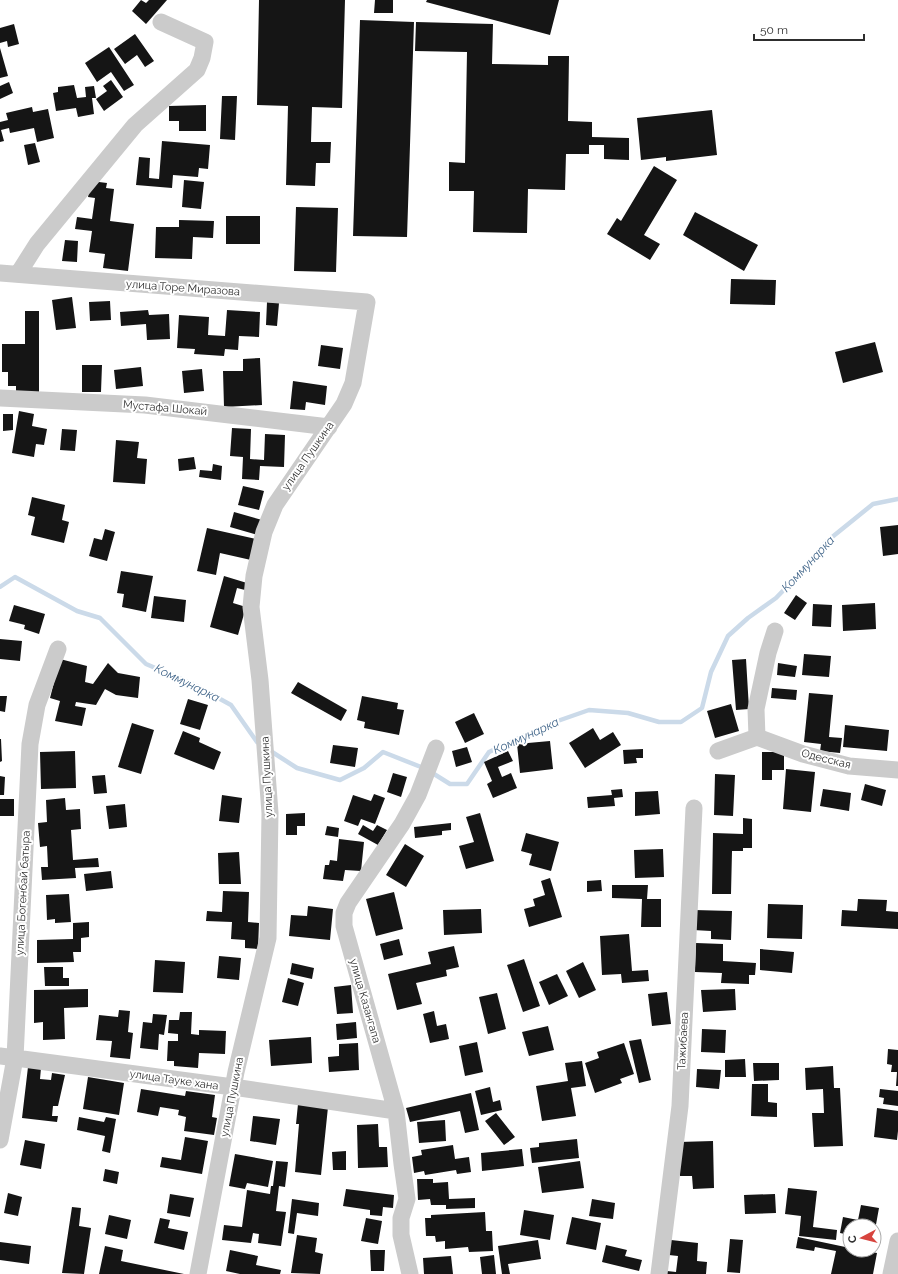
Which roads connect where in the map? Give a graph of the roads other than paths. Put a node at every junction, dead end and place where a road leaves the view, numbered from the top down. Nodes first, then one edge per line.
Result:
1 (160, 22) dead end
2 (0, 272) edge
3 (18, 274) junction
4 (367, 302) joint
5 (0, 398) edge
6 (329, 426) junction
7 (775, 631) dead end
8 (58, 649) dead end
9 (758, 737) junction
10 (718, 751) dead end
11 (430, 762) dead end
12 (898, 770) edge
13 (694, 808) dead end
14 (7, 1057) edge
15 (233, 1087) junction
16 (396, 1111) junction
17 (0, 1140) edge
18 (898, 1241) edge
19 (198, 1274) edge
20 (410, 1274) edge
21 (659, 1274) edge
22 (892, 1274) edge

1 - 3 street
2 - 3 street, улица Торе Миразова
3 - 4 street, улица Торе Миразова
4 - 6 street, улица Пушкина
5 - 6 street, Мустафа Шокай
6 - 15 street, улица Пушкина
7 - 9 street
8 - 14 street, улица Богенбай батыра
9 - 10 street
9 - 12 street, Одесская
11 - 16 street, улица Казангапа
13 - 21 street, Тажибаева
14 - 15 street, улица Тауке хана
14 - 17 street, улица Богенбай батыра
15 - 16 street, улица Тауке хана
15 - 19 street, улица Пушкина
16 - 20 street, улица Казангапа
18 - 22 street

